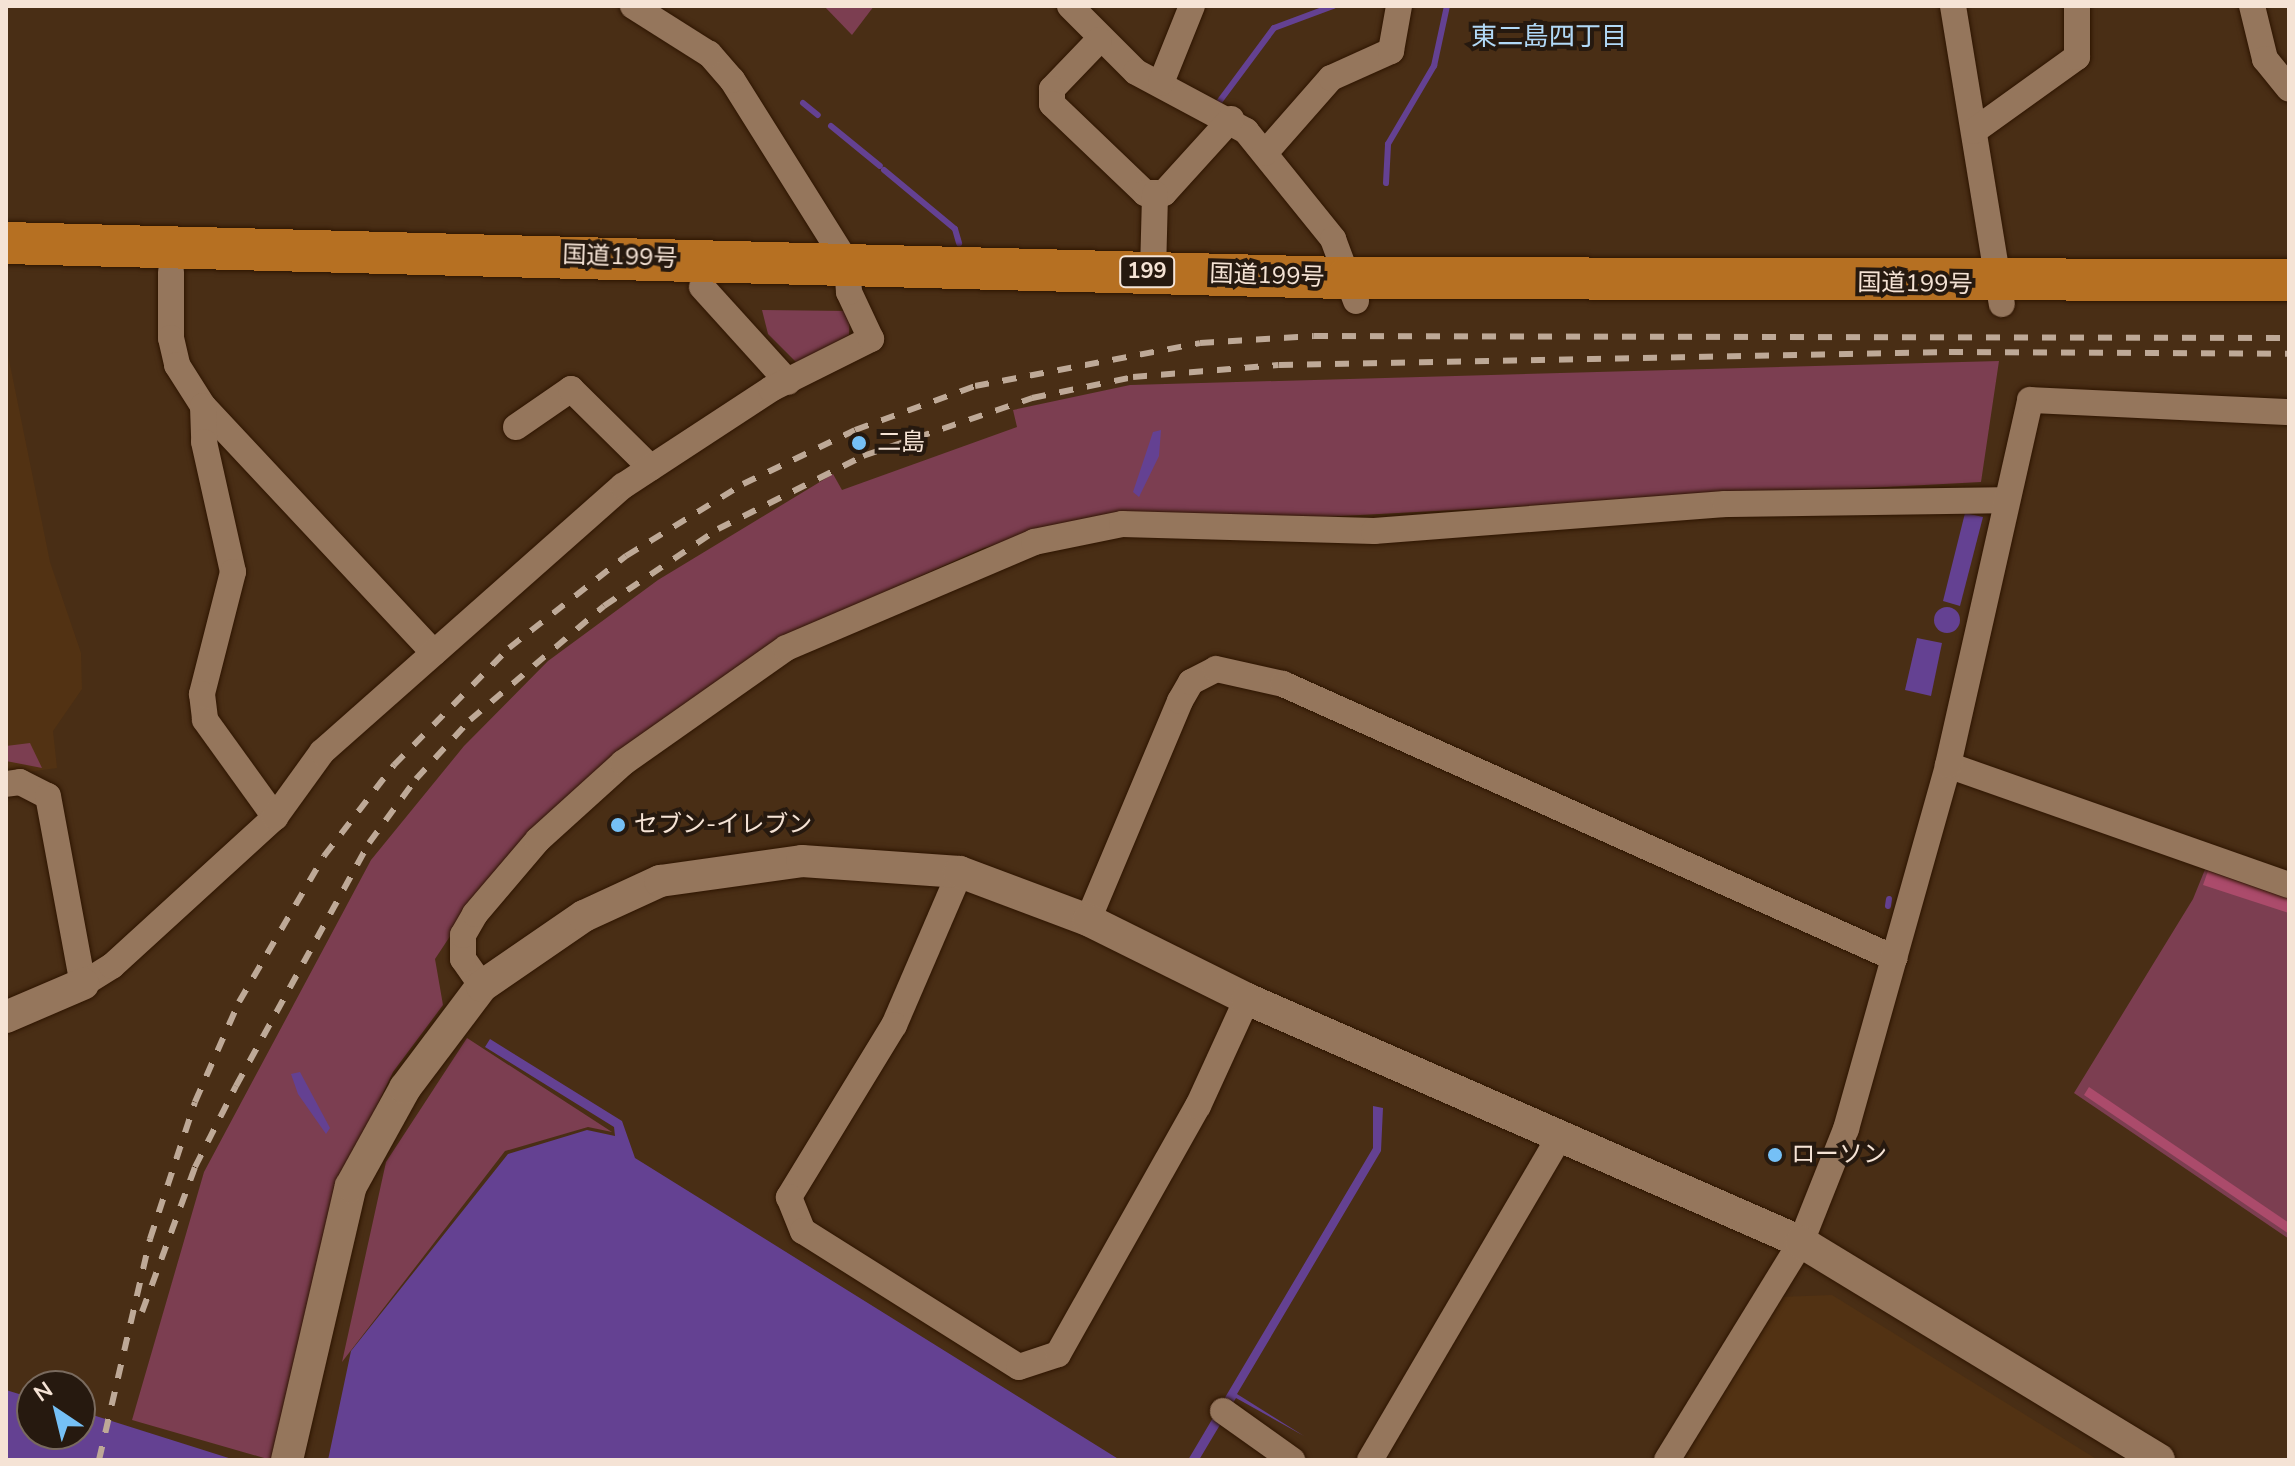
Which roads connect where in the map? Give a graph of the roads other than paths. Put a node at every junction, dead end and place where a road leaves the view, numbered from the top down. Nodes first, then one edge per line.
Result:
1 (633, 6) edge
2 (1070, 6) edge
3 (1192, 6) edge
4 (1399, 6) edge
5 (1947, 6) edge
6 (2077, 6) edge
7 (2252, 6) edge
8 (1099, 40) junction
9 (1161, 83) junction
10 (2289, 89) edge
11 (1231, 119) junction
12 (1974, 131) junction
13 (1265, 153) junction
14 (1155, 194) junction
15 (6, 243) edge
16 (6, 270) edge
17 (171, 272) junction
18 (1153, 272) junction
19 (848, 278) junction
20 (2289, 280) edge
21 (702, 287) junction
22 (1351, 290) junction
23 (2001, 294) junction
24 (2289, 301) edge
25 (788, 382) junction
26 (203, 406) junction
27 (2289, 412) edge
28 (516, 427) dead end
29 (651, 468) junction
30 (2005, 500) junction
31 (434, 653) junction
32 (1948, 765) junction
33 (6, 784) edge
34 (275, 817) junction
35 (960, 872) junction
36 (2289, 885) edge
37 (1088, 920) junction
38 (1894, 958) junction
39 (83, 984) junction
40 (482, 986) junction
41 (1247, 999) junction
42 (6, 1017) edge
43 (1558, 1139) junction
44 (1801, 1242) junction
45 (1223, 1411) dead end
46 (288, 1458) edge
47 (1292, 1460) edge
48 (1370, 1460) edge
49 (1667, 1460) edge
50 (2159, 1460) edge

1 - 19 street
2 - 8 street
3 - 9 street
4 - 13 street
5 - 12 street
6 - 12 street
7 - 10 street
8 - 9 street
8 - 14 street
9 - 11 street
11 - 13 street
11 - 14 street
12 - 23 street
13 - 22 street
14 - 18 street
15 - 19 highway, 国道199号 / 199
16 - 17 highway, 国道199号 / 199
17 - 21 highway, 国道199号 / 199
17 - 26 street
18 - 19 highway, 国道199号 / 199
18 - 22 highway, 国道199号 / 199
19 - 21 highway, 国道199号 / 199
19 - 22 highway, 国道199号 / 199
19 - 25 street
20 - 23 highway, 国道199号 / 199
21 - 25 street
22 - 23 highway, 国道199号 / 199
23 - 24 highway, 国道199号 / 199
25 - 29 street
26 - 31 street
26 - 34 street
27 - 30 street
28 - 29 street
29 - 31 street
30 - 32 street
30 - 40 street
31 - 34 street
32 - 36 street
32 - 38 street
33 - 39 street
34 - 39 street
35 - 37 street
35 - 40 street
35 - 41 street
37 - 38 street
37 - 41 street
38 - 44 street
39 - 42 street
40 - 46 street
41 - 43 street
43 - 44 street
43 - 48 street
44 - 49 street
44 - 50 street
45 - 47 street

